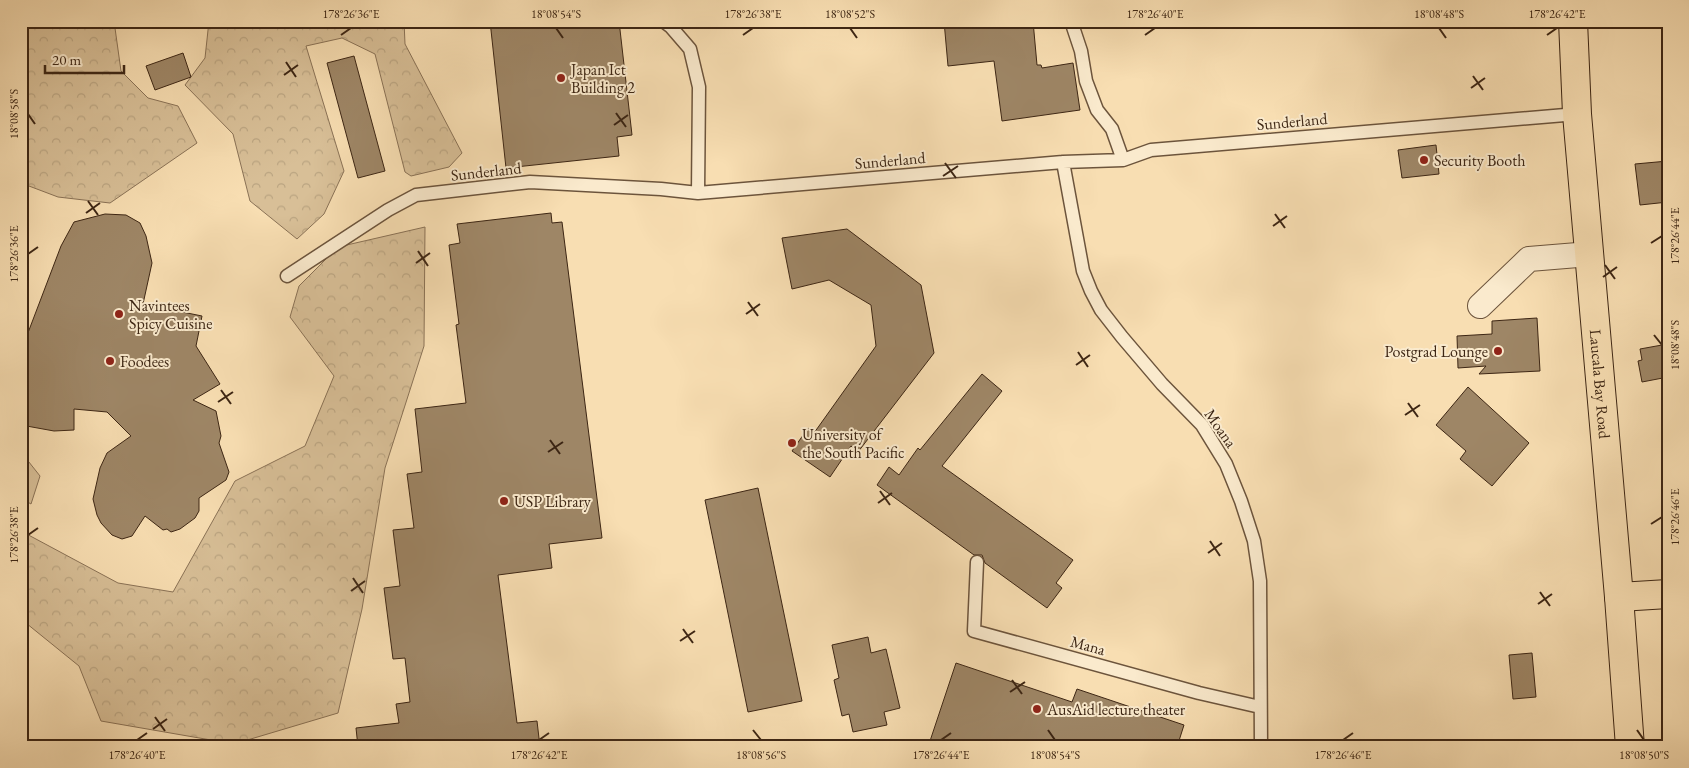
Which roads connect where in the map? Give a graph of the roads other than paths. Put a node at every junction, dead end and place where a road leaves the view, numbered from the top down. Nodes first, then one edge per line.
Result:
1 (663, 21) edge
2 (1071, 21) edge
3 (1573, 21) edge
4 (1576, 114) junction
5 (1123, 160) junction
6 (1063, 162) junction
7 (698, 193) junction
8 (1590, 254) junction
9 (287, 276) dead end
10 (1480, 306) dead end
11 (977, 562) dead end
12 (1668, 594) edge
13 (1619, 597) junction
14 (1260, 707) junction
15 (1261, 747) edge
16 (1630, 747) edge

1 - 7 lane
2 - 5 lane
3 - 4 main road, Laucala Bay Road
4 - 5 lane, Sunderland
4 - 8 main road, Laucala Bay Road
5 - 6 lane, Sunderland
6 - 7 lane, Sunderland
6 - 14 lane, Moana
7 - 9 lane, Sunderland
8 - 10 street
8 - 13 main road, Laucala Bay Road
11 - 14 lane, Mana
12 - 13 main road
13 - 16 main road, Laucala Bay Road
14 - 15 lane, Moana

